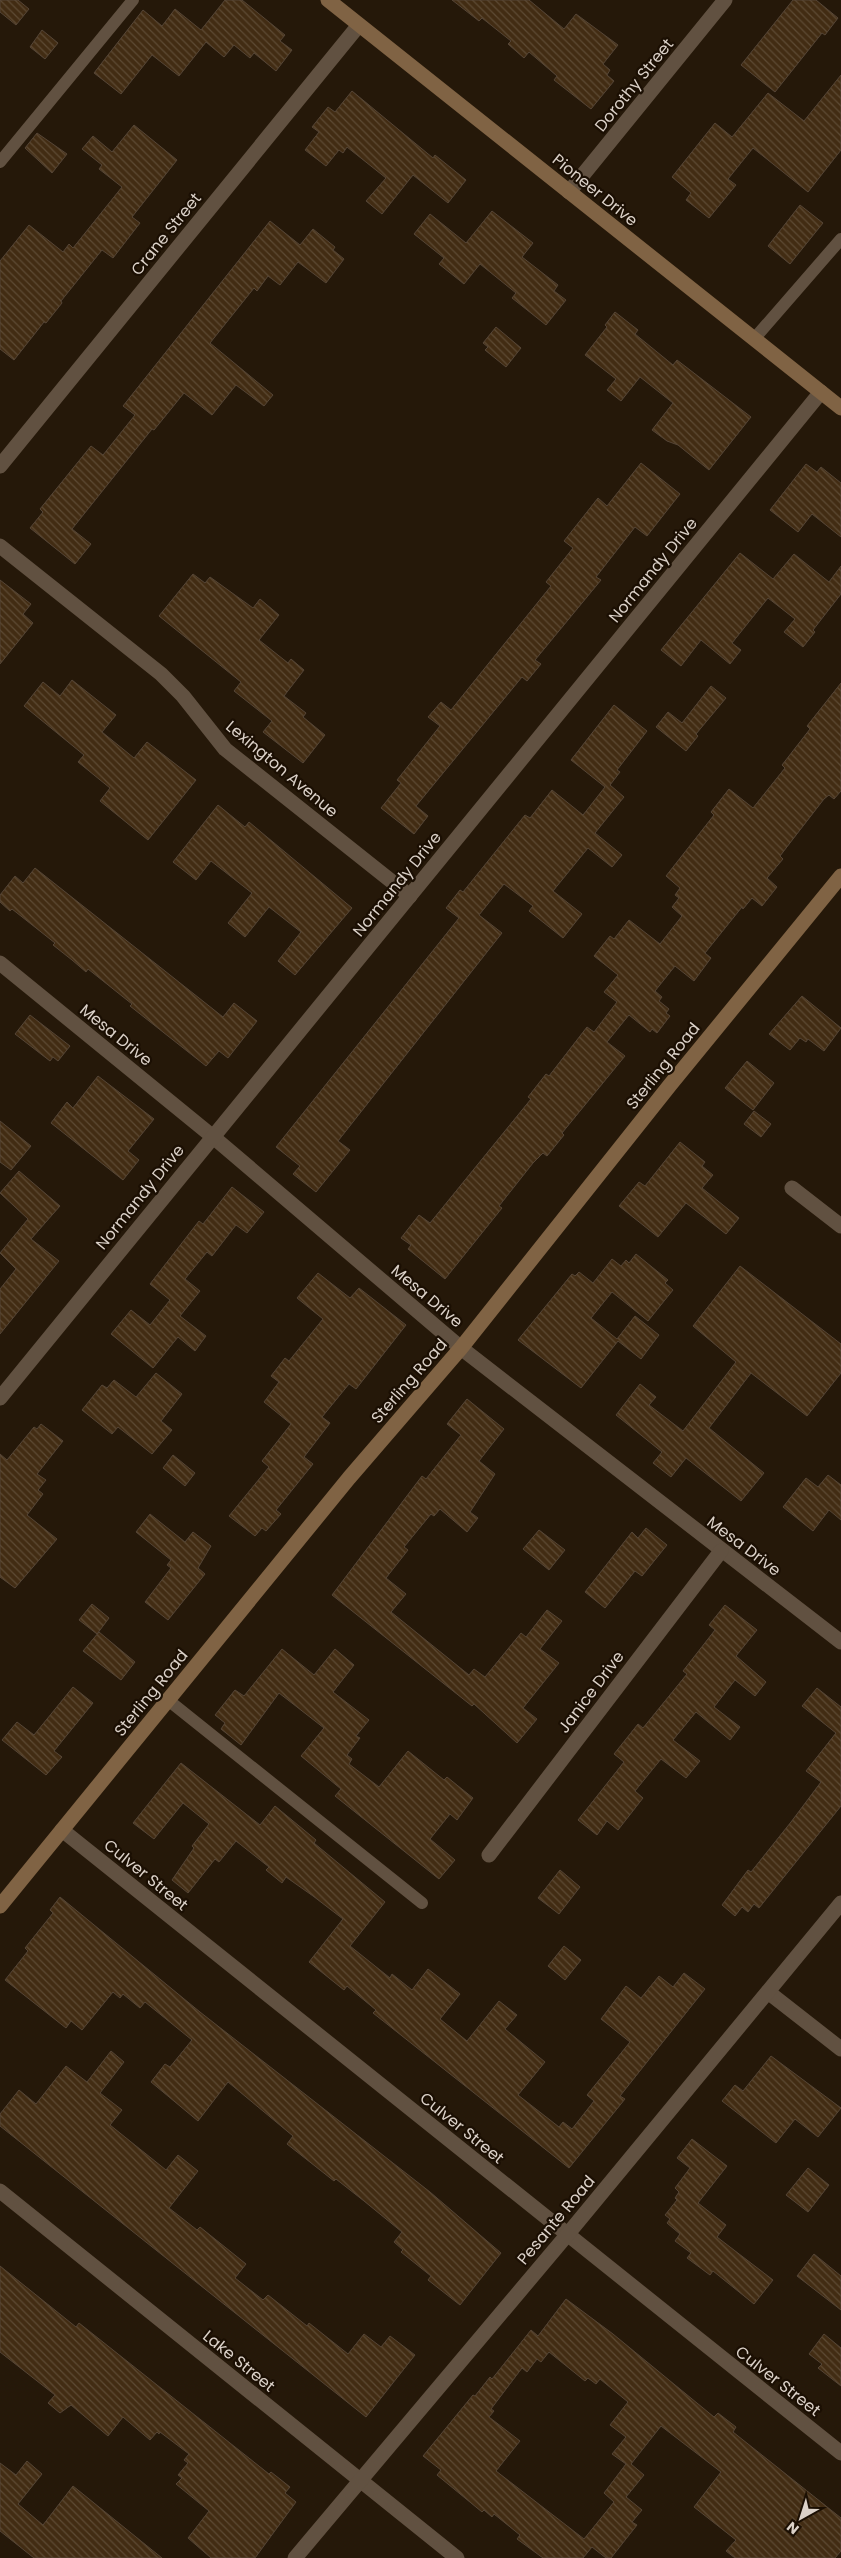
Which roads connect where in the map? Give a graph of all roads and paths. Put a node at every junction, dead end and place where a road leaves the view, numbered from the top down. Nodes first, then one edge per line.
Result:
1 (133, 0) edge
2 (328, 0) edge
3 (725, 0) edge
4 (359, 25) junction
5 (0, 162) edge
6 (569, 192) junction
7 (841, 239) edge
8 (754, 339) junction
9 (821, 392) junction
10 (841, 408) edge
11 (0, 466) edge
12 (0, 546) edge
13 (841, 876) edge
14 (410, 896) junction
15 (0, 963) edge
16 (212, 1136) junction
17 (792, 1188) dead end
18 (841, 1226) edge
19 (461, 1348) junction
20 (0, 1398) edge
21 (721, 1551) junction
22 (841, 1642) edge
23 (168, 1700) junction
24 (62, 1830) junction
25 (489, 1855) dead end
26 (422, 1903) dead end
27 (841, 1903) edge
28 (0, 1906) edge
29 (768, 1992) junction
30 (841, 2049) edge
31 (0, 2191) edge
32 (567, 2235) junction
33 (841, 2453) edge
34 (359, 2480) junction
35 (295, 2558) edge
36 (457, 2558) edge

1 - 5 lane
2 - 4 street, Pioneer Drive
3 - 6 street, Dorothy Street
4 - 6 street, Pioneer Drive
4 - 11 street, Crane Street
6 - 8 street, Pioneer Drive
7 - 8 lane
8 - 9 street, Pioneer Drive
9 - 10 street, Pioneer Drive
9 - 14 street, Normandy Drive
12 - 14 street, Lexington Avenue
13 - 19 street, Sterling Road
14 - 16 street, Normandy Drive
15 - 16 street, Mesa Drive
16 - 19 street, Mesa Drive
16 - 20 street, Normandy Drive
17 - 18 street
19 - 21 street, Mesa Drive
19 - 23 street, Sterling Road
21 - 22 street, Mesa Drive
21 - 25 street, Janice Drive
23 - 24 street, Sterling Road
23 - 26 lane
24 - 28 street, Sterling Road
24 - 32 street, Culver Street
27 - 29 street, Pesante Road
29 - 30 street
29 - 32 street, Pesante Road
31 - 34 street, Lake Street
32 - 33 street, Culver Street
32 - 34 street, Pesante Road
34 - 35 street, Pesante Road
34 - 36 street, Lake Street

